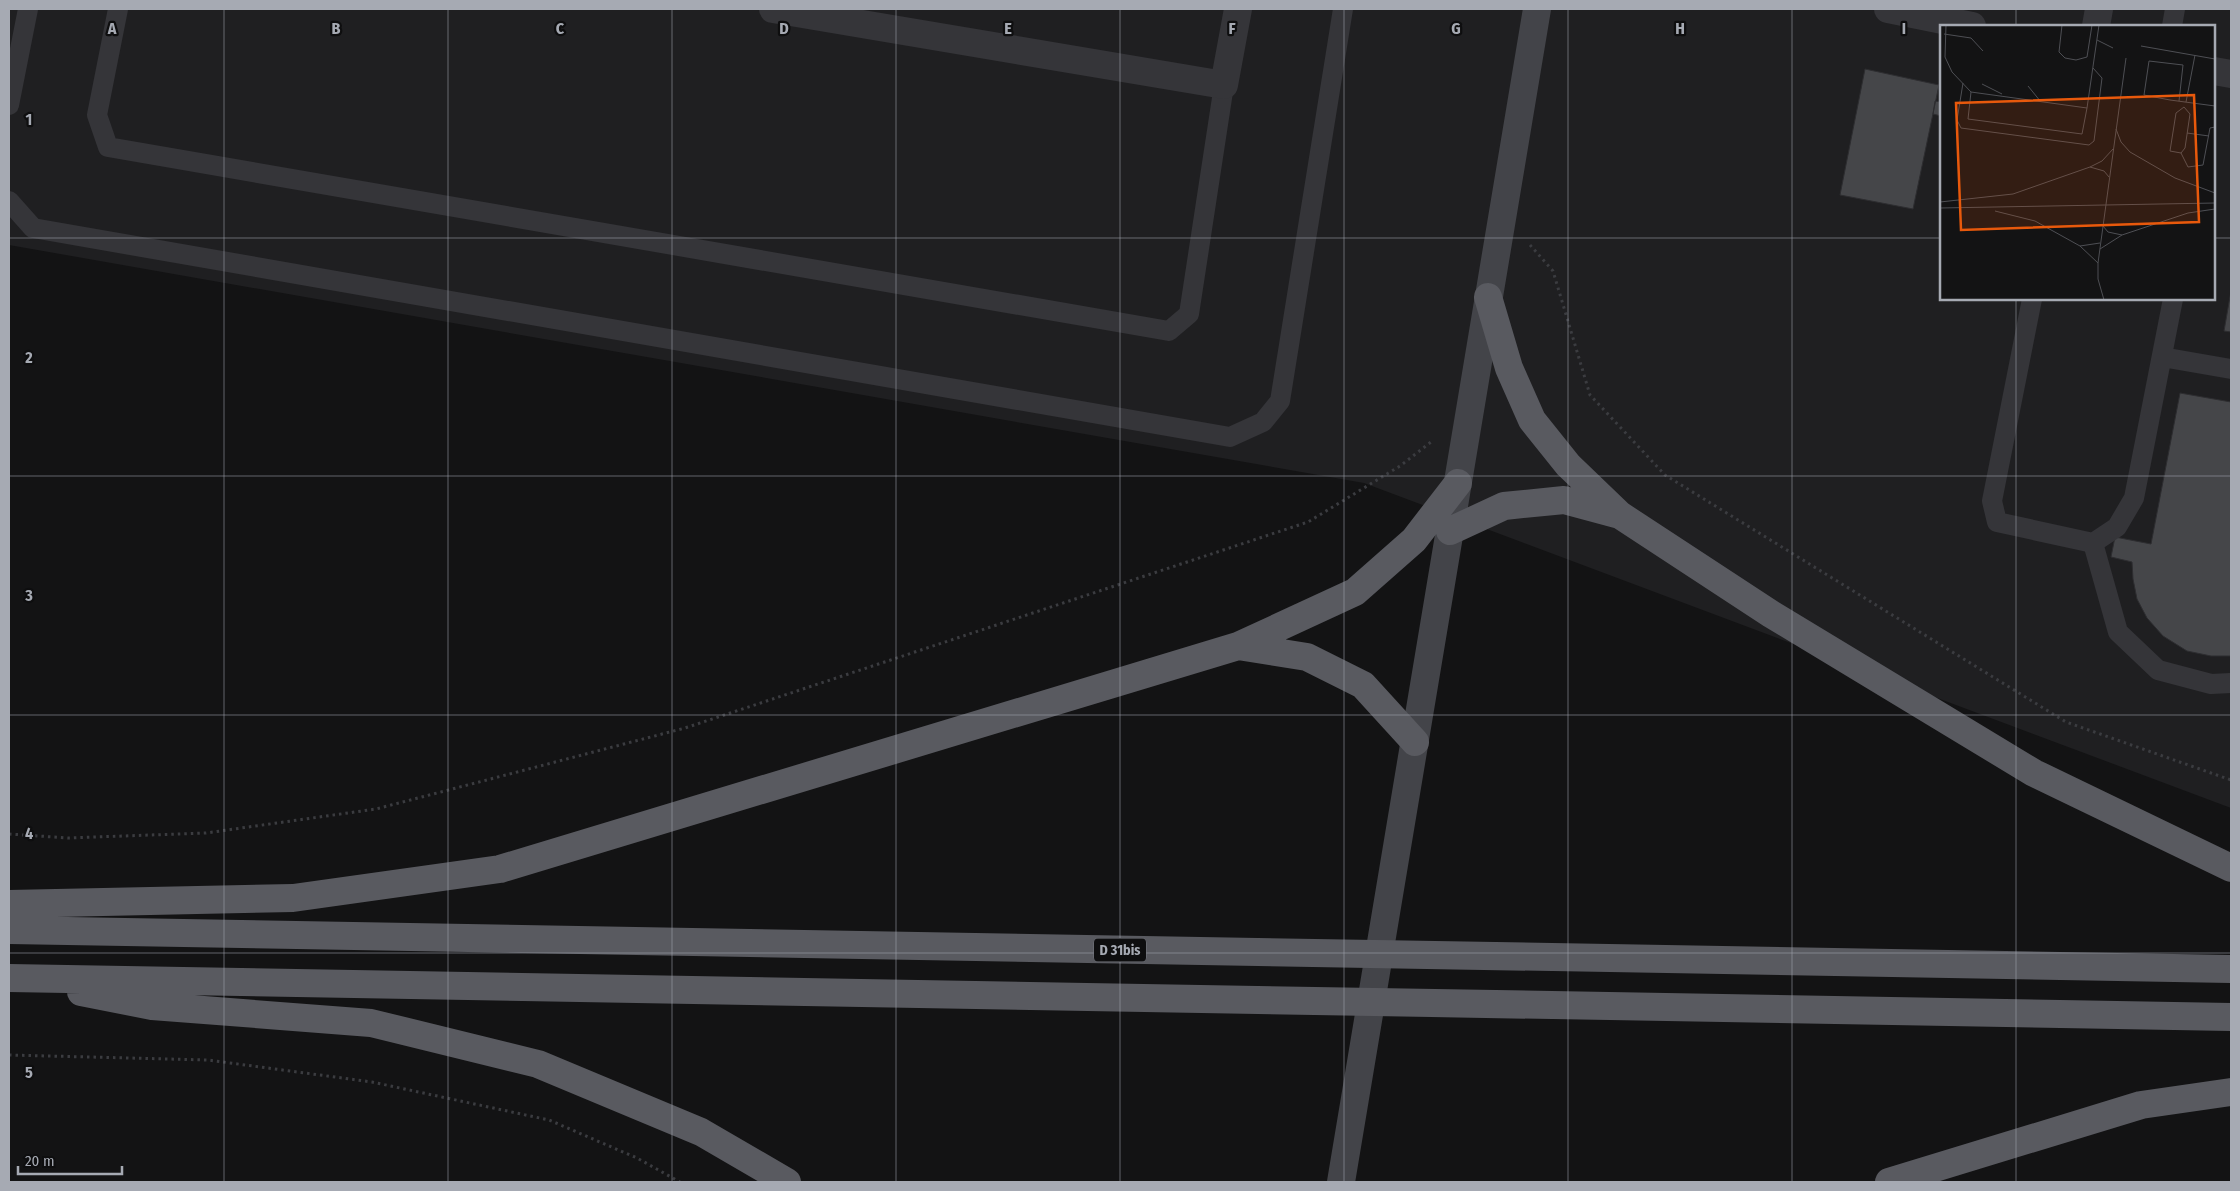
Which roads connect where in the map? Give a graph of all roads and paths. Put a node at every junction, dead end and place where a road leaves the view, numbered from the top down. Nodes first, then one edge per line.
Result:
1 (28, 9) edge
2 (118, 9) edge
3 (1238, 9) edge
4 (1343, 9) edge
5 (1537, 9) edge
6 (1888, 9) edge
7 (2098, 9) edge
8 (2175, 9) edge
9 (786, 10) edge
10 (1967, 25) edge
11 (2096, 25) edge
12 (2172, 25) edge
13 (2215, 71) edge
14 (2231, 74) edge
15 (1224, 85) junction
16 (9, 105) edge
17 (9, 201) edge
18 (1504, 216) junction
19 (1488, 297) junction
20 (2032, 300) edge
21 (2173, 300) edge
22 (2162, 357) junction
23 (2231, 369) edge
24 (1469, 412) junction
25 (1458, 483) junction
26 (1620, 515) junction
27 (1450, 531) junction
28 (2093, 543) junction
29 (1238, 646) junction
30 (2231, 683) edge
31 (1415, 742) junction
32 (2231, 780) edge
33 (9, 834) edge
34 (2231, 868) edge
35 (9, 904) edge
36 (9, 930) edge
37 (2231, 969) edge
38 (10, 978) edge
39 (2231, 1017) edge
40 (9, 1055) edge
41 (2231, 1092) edge
42 (680, 1182) edge
43 (787, 1182) edge
44 (1340, 1182) edge
45 (1889, 1182) edge

1 - 16 lane
2 - 15 lane
3 - 15 street
4 - 17 lane
5 - 18 main road
6 - 10 street
7 - 11 street
8 - 12 lane
9 - 15 street
13 - 14 street
18 - 19 main road
18 - 32 path
19 - 24 main road
19 - 26 highway
20 - 28 lane
21 - 22 lane
22 - 23 lane
22 - 28 lane
24 - 25 main road
24 - 33 path
25 - 27 main road
25 - 29 highway
26 - 27 highway
26 - 34 highway
27 - 31 main road
28 - 30 lane
29 - 31 highway
29 - 35 highway
31 - 44 main road
36 - 37 highway, D 31bis
38 - 39 highway
38 - 43 highway
40 - 42 path
41 - 45 highway

